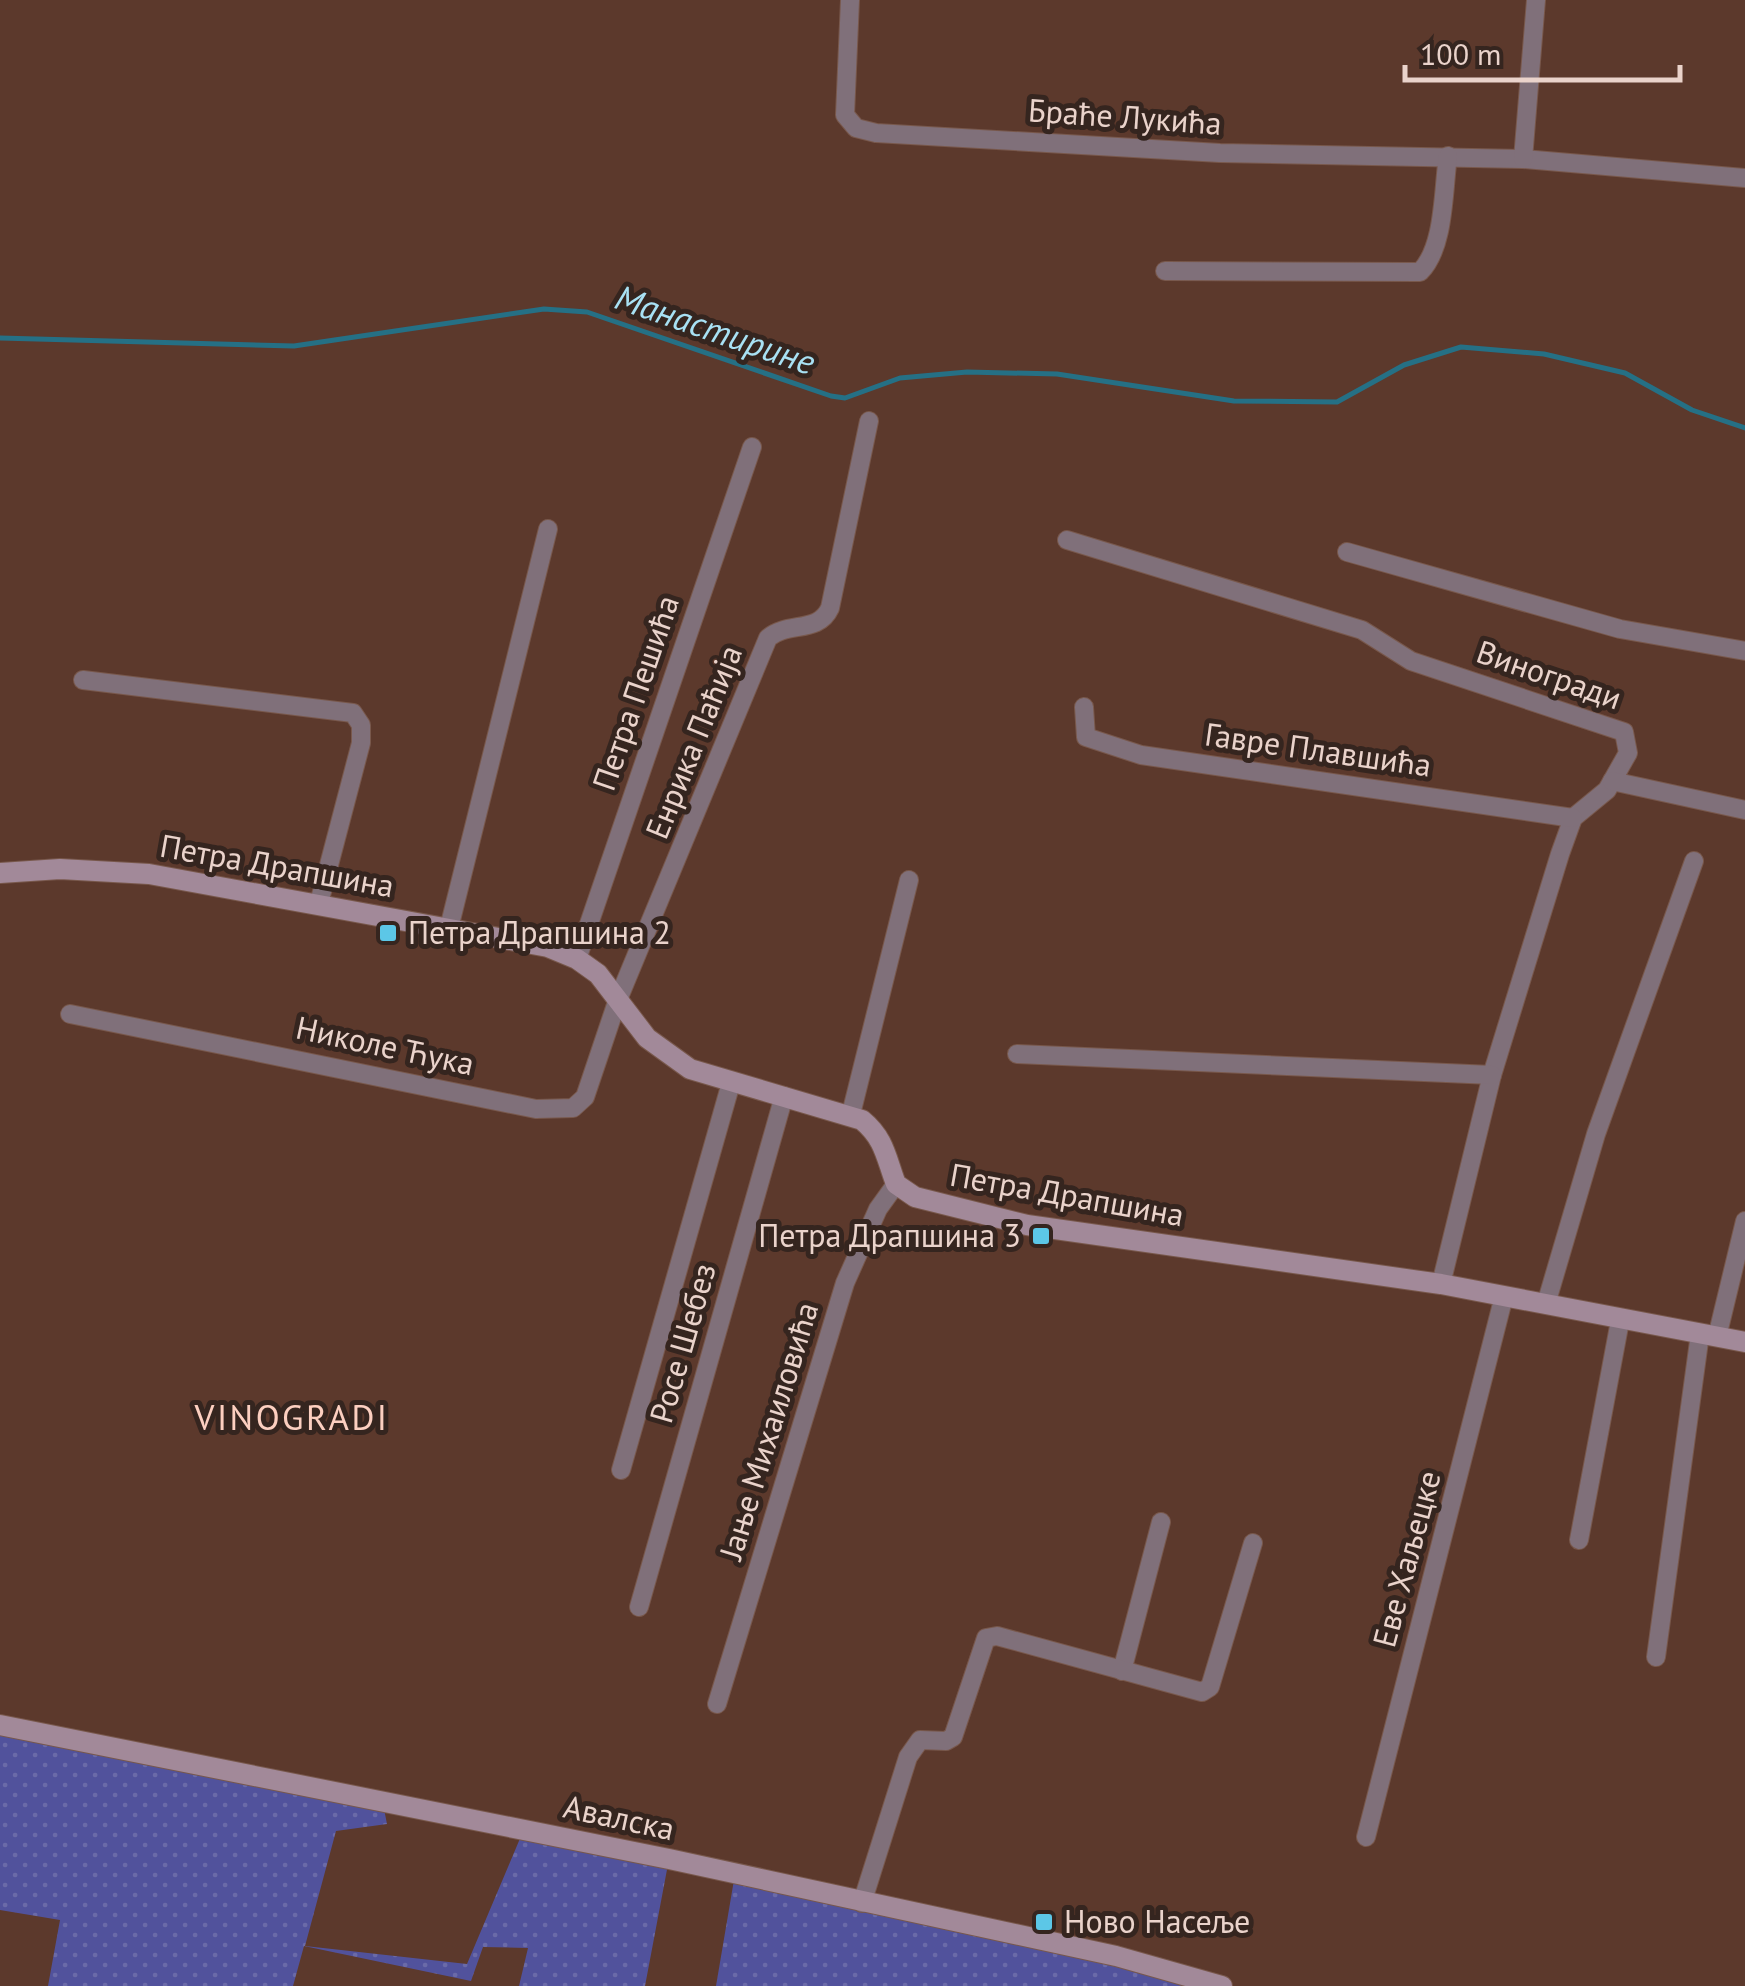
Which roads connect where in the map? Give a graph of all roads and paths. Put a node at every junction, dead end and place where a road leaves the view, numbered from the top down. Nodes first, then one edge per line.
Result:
1 (850, 0) edge
2 (1536, 0) edge
3 (1448, 156) junction
4 (1523, 159) junction
5 (1745, 178) edge
6 (1164, 271) dead end
7 (868, 421) dead end
8 (752, 447) dead end
9 (548, 529) dead end
10 (1067, 540) dead end
11 (1347, 552) dead end
12 (1745, 651) edge
13 (83, 680) dead end
14 (1084, 707) dead end
15 (1612, 781) junction
16 (1745, 810) edge
17 (1574, 818) junction
18 (1694, 861) dead end
19 (0, 873) edge
20 (909, 880) dead end
21 (319, 903) junction
22 (449, 928) junction
23 (578, 959) junction
24 (616, 1002) junction
25 (70, 1014) dead end
26 (1017, 1054) dead end
27 (1492, 1075) junction
28 (731, 1083) junction
29 (784, 1096) junction
30 (851, 1114) junction
31 (896, 1184) junction
32 (1745, 1221) edge
33 (1441, 1284) junction
34 (1504, 1296) junction
35 (1546, 1304) junction
36 (1620, 1320) junction
37 (1708, 1336) junction
38 (1745, 1342) edge
39 (621, 1470) dead end
40 (1162, 1522) dead end
41 (1579, 1540) dead end
42 (1253, 1543) dead end
43 (638, 1607) dead end
44 (1656, 1657) dead end
45 (1122, 1671) junction
46 (716, 1704) dead end
47 (0, 1725) edge
48 (1366, 1837) dead end
49 (862, 1903) junction
50 (1222, 1986) edge

1 - 3 street, Браће Лукића
2 - 4 street
3 - 4 street, Браће Лукића
3 - 6 street
4 - 5 street, Браће Лукића
7 - 24 street, Енрика Паћија
8 - 23 street, Петра Пешића
9 - 22 street
10 - 15 street, Виногради
11 - 12 street
13 - 21 street
14 - 17 street, Гавре Плавшића
15 - 16 street
15 - 17 street, Виногради
17 - 27 street, Виногради
18 - 35 street
19 - 21 street, Петра Драпшина
20 - 30 street
21 - 22 street, Петра Драпшина
22 - 23 street, Петра Драпшина
23 - 24 street, Петра Драпшина
24 - 25 street, Николе Ћука
24 - 28 street, Петра Драпшина
26 - 27 street
27 - 33 street, Виногради
28 - 29 street, Петра Драпшина
28 - 39 street
29 - 30 street, Петра Драпшина
29 - 43 street, Росе Шебез
30 - 31 street
31 - 33 street, Петра Драпшина
31 - 46 street, Јање Михаиловића
32 - 37 street
33 - 34 street, Петра Драпшина
34 - 35 street, Петра Драпшина
34 - 48 street, Еве Хаљецке
35 - 36 street, Петра Драпшина
36 - 37 street, Петра Драпшина
36 - 41 street
37 - 38 street, Петра Драпшина
37 - 44 street
40 - 45 street
42 - 45 street
45 - 49 street
47 - 49 street, Авалска
49 - 50 street, Авалска

